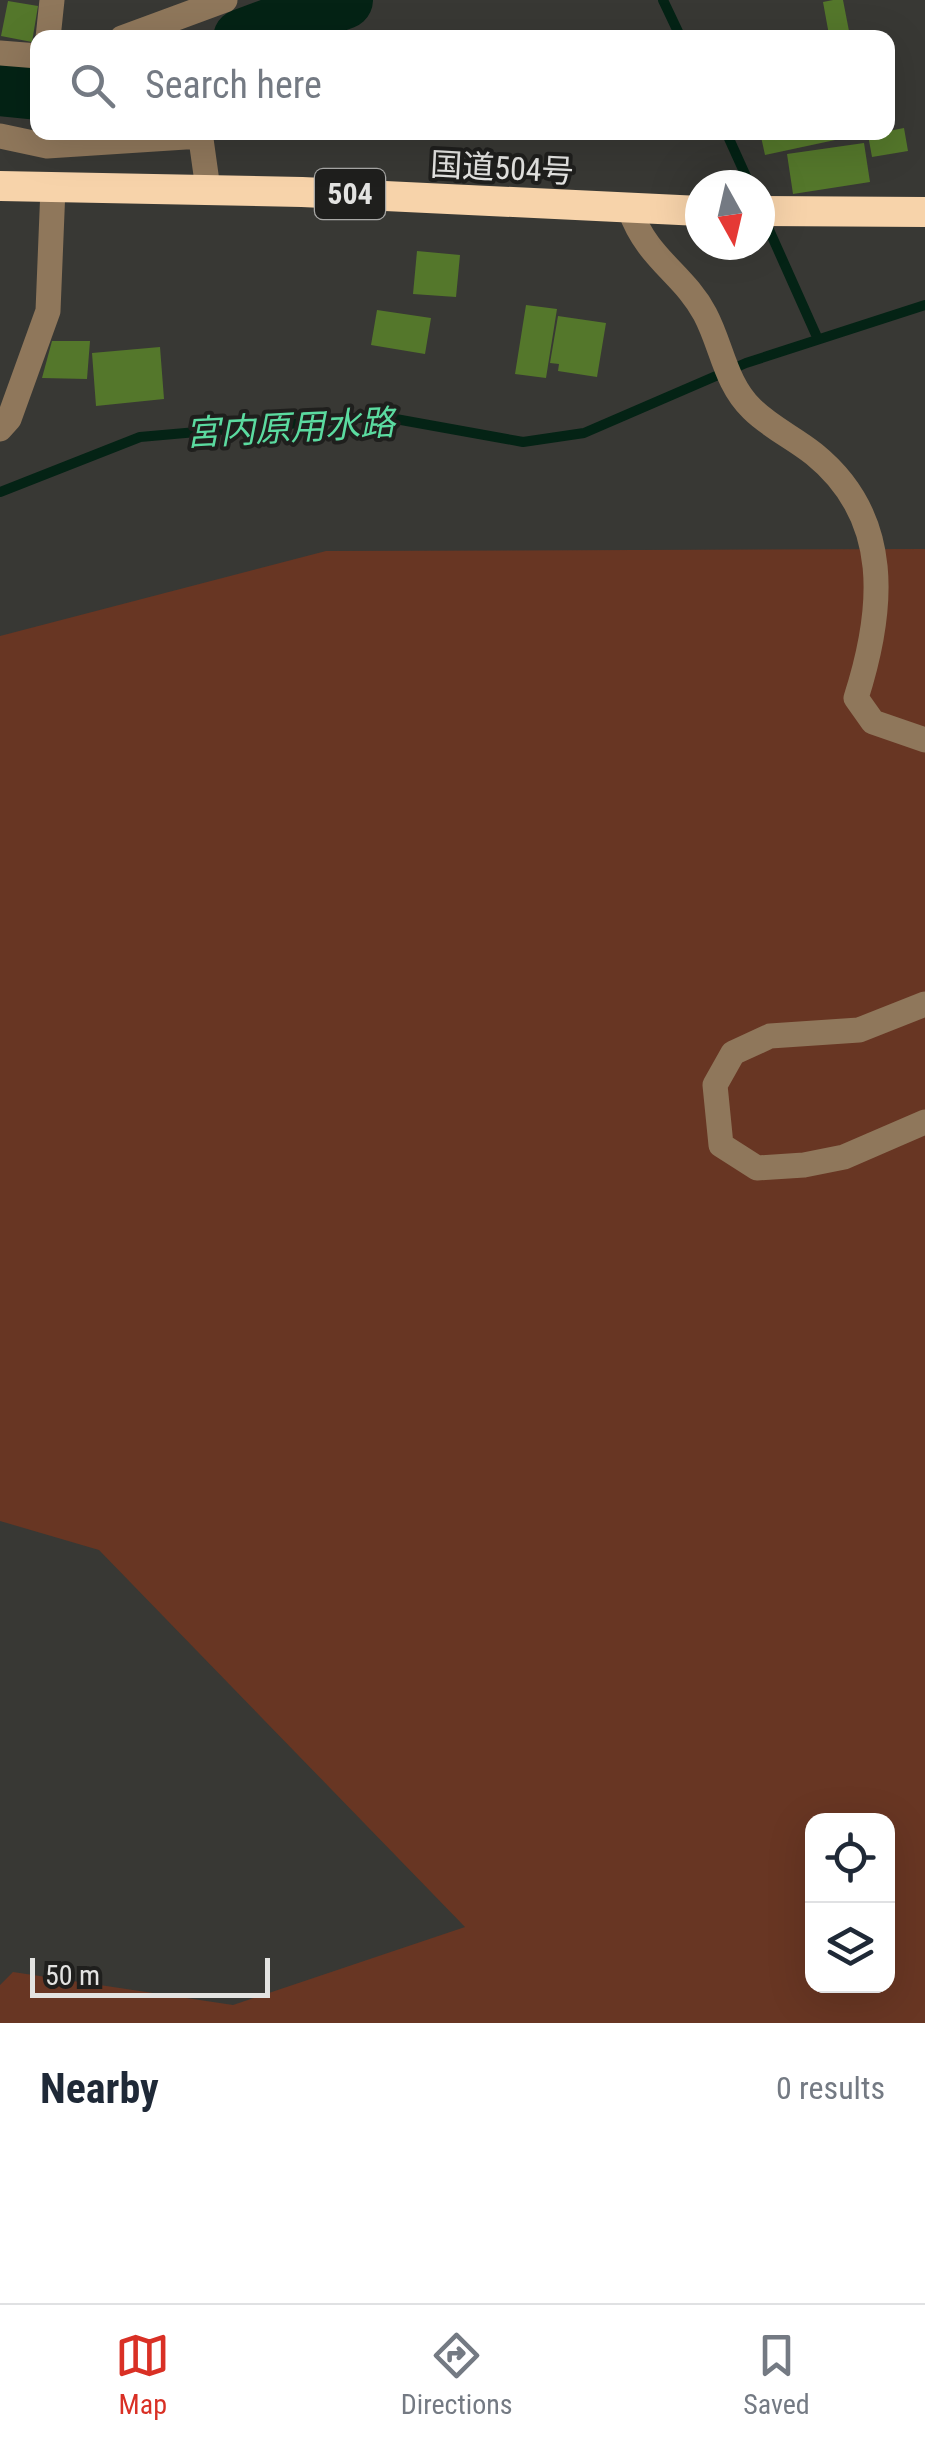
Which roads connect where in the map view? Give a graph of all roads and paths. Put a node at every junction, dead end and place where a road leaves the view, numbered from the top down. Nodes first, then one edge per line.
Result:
1 (52, 0) edge
2 (224, 0) edge
3 (49, 30) edge
4 (183, 30) edge
5 (0, 53) edge
6 (30, 55) edge
7 (0, 136) edge
8 (124, 140) edge
9 (202, 140) edge
10 (0, 186) edge
11 (52, 188) junction
12 (208, 189) junction
13 (630, 210) junction
14 (685, 211) edge
15 (775, 212) edge
16 (925, 212) edge
17 (0, 429) edge
18 (925, 740) edge
19 (925, 1004) edge
20 (925, 1122) edge

1 - 3 street
2 - 4 street
5 - 6 street
7 - 8 street
9 - 12 street
10 - 11 highway, 国道504号 / 504
11 - 12 highway, 国道504号 / 504
11 - 17 street
12 - 13 highway, 国道504号 / 504
13 - 14 highway, 国道504号 / 504
13 - 18 street
15 - 16 highway
19 - 20 street

